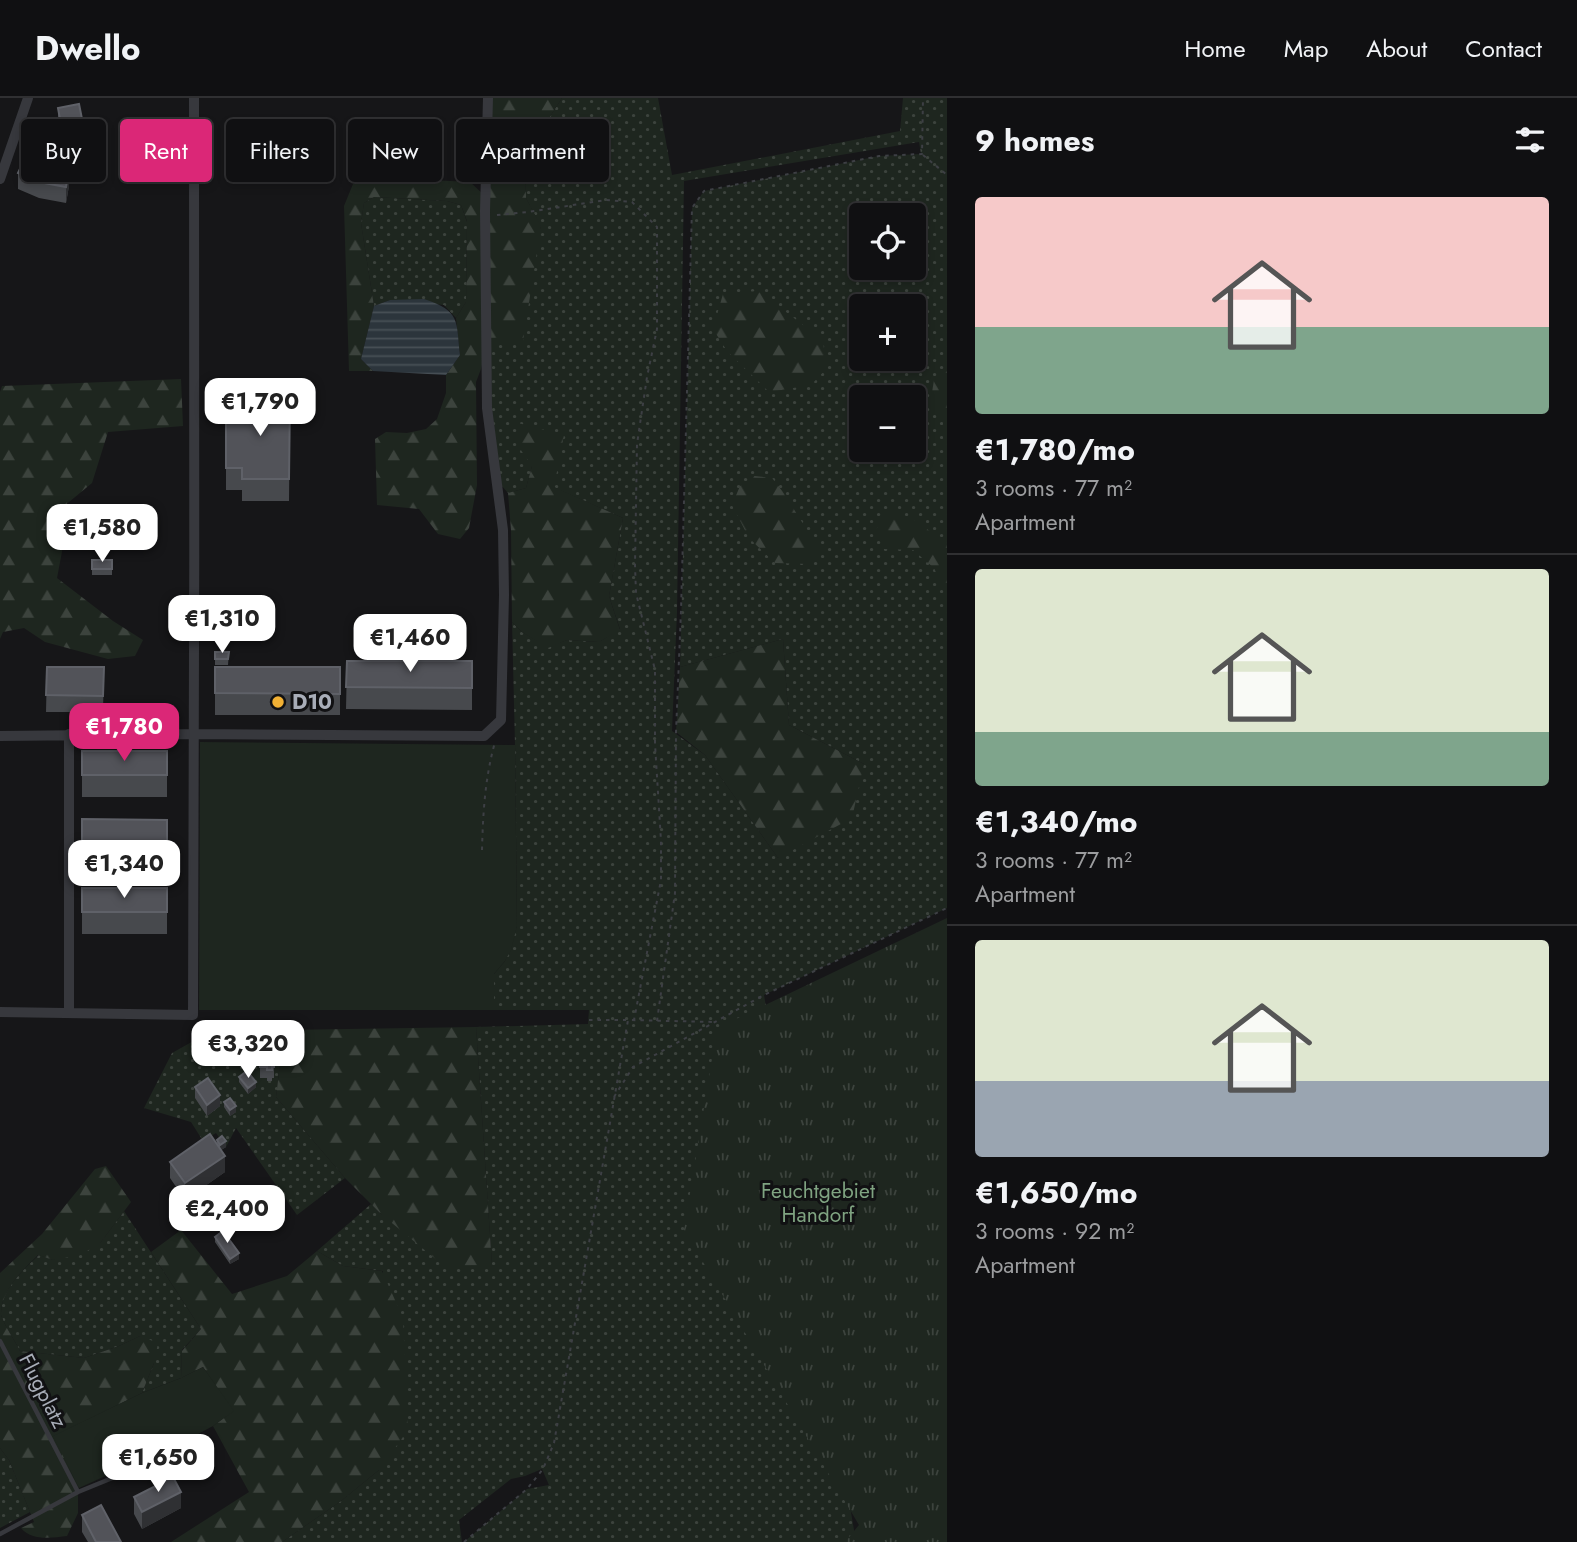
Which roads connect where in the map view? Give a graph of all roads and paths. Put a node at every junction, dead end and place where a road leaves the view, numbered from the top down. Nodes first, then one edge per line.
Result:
1 (28, 98) edge
2 (194, 98) edge
3 (488, 98) edge
4 (923, 98) edge
5 (922, 154) junction
6 (947, 175) edge
7 (1, 177) edge
8 (486, 216) junction
9 (501, 720) junction
10 (69, 734) junction
11 (193, 734) junction
12 (0, 736) edge
13 (482, 850) dead end
14 (947, 908) edge
15 (0, 1012) edge
16 (69, 1013) junction
17 (589, 1020) dead end
18 (628, 1020) junction
19 (634, 1020) junction
20 (657, 1021) junction
21 (715, 1022) junction
22 (613, 1098) junction
23 (0, 1341) edge
24 (198, 1443) dead end
25 (78, 1492) junction
26 (0, 1534) edge
27 (464, 1542) edge

1 - 7 street
2 - 11 street
3 - 8 street
4 - 5 path
5 - 6 path
5 - 20 path
8 - 9 street
8 - 19 path
9 - 11 street
9 - 13 path
10 - 11 street
10 - 12 street
10 - 16 street
11 - 16 street
14 - 21 path
15 - 16 street
17 - 18 path
18 - 19 path
18 - 22 path
19 - 20 path
20 - 21 path
21 - 22 path
22 - 27 path
23 - 25 lane, Flugplatz
24 - 25 lane
25 - 26 lane

